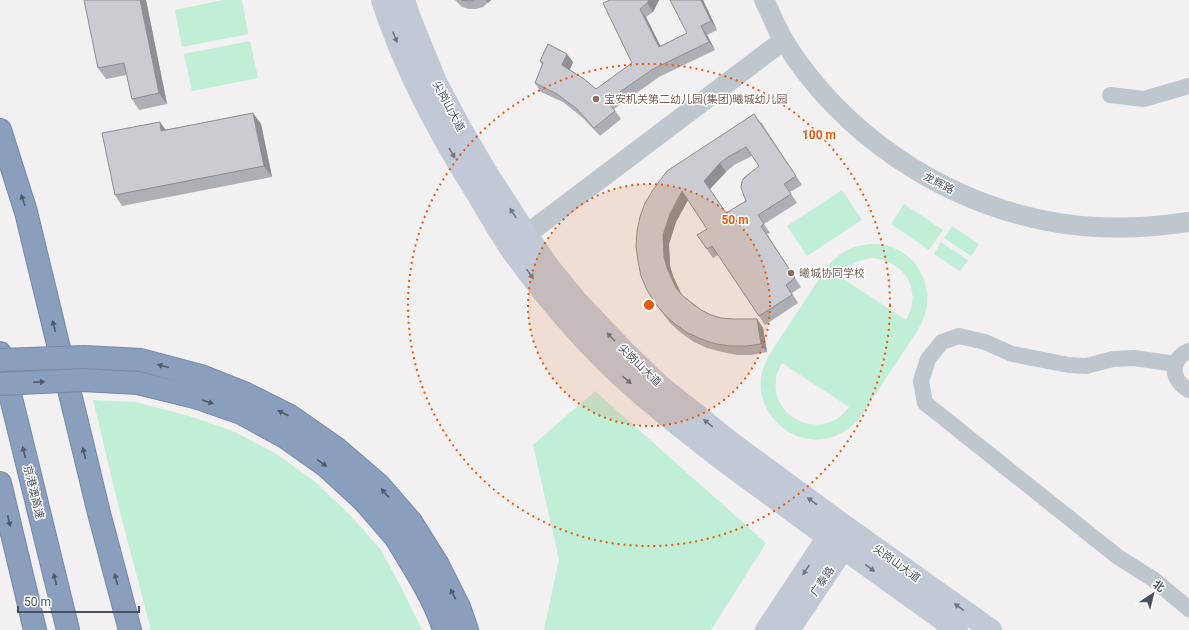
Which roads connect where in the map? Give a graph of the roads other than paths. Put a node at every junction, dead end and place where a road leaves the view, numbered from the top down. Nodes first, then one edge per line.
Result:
1 (382, 0) edge
2 (404, 0) edge
3 (764, 0) edge
4 (784, 40) junction
5 (1189, 86) edge
6 (1110, 95) dead end
7 (0, 130) edge
8 (1189, 222) edge
9 (518, 241) junction
10 (1189, 351) edge
11 (0, 353) edge
12 (0, 360) edge
13 (1176, 364) junction
14 (0, 384) edge
15 (1189, 390) edge
16 (0, 483) edge
17 (841, 535) junction
18 (1189, 609) edge
19 (35, 630) edge
20 (68, 630) edge
21 (130, 630) edge
22 (444, 630) edge
23 (467, 630) edge
24 (766, 630) edge
25 (789, 630) edge
26 (957, 630) edge
27 (991, 630) edge

1 -> 9 main road, 尖岗山大道
9 -> 2 main road, 尖岗山大道
3 - 4 street, 龙辉路
4 - 8 street, 龙辉路
4 - 9 street
5 - 6 street
21 -> 7 highway
9 - 17 main road, 尖岗山大道
10 - 13 street
20 -> 11 highway, 京港澳高速
23 -> 12 highway, bridge
13 - 15 street
13 - 18 street
14 -> 22 highway, bridge
16 -> 19 highway
17 -> 24 main road, 广泰路
17 - 25 main road, 广泰路
17 -> 26 main road, 尖岗山大道
27 -> 17 main road, 尖岗山大道

